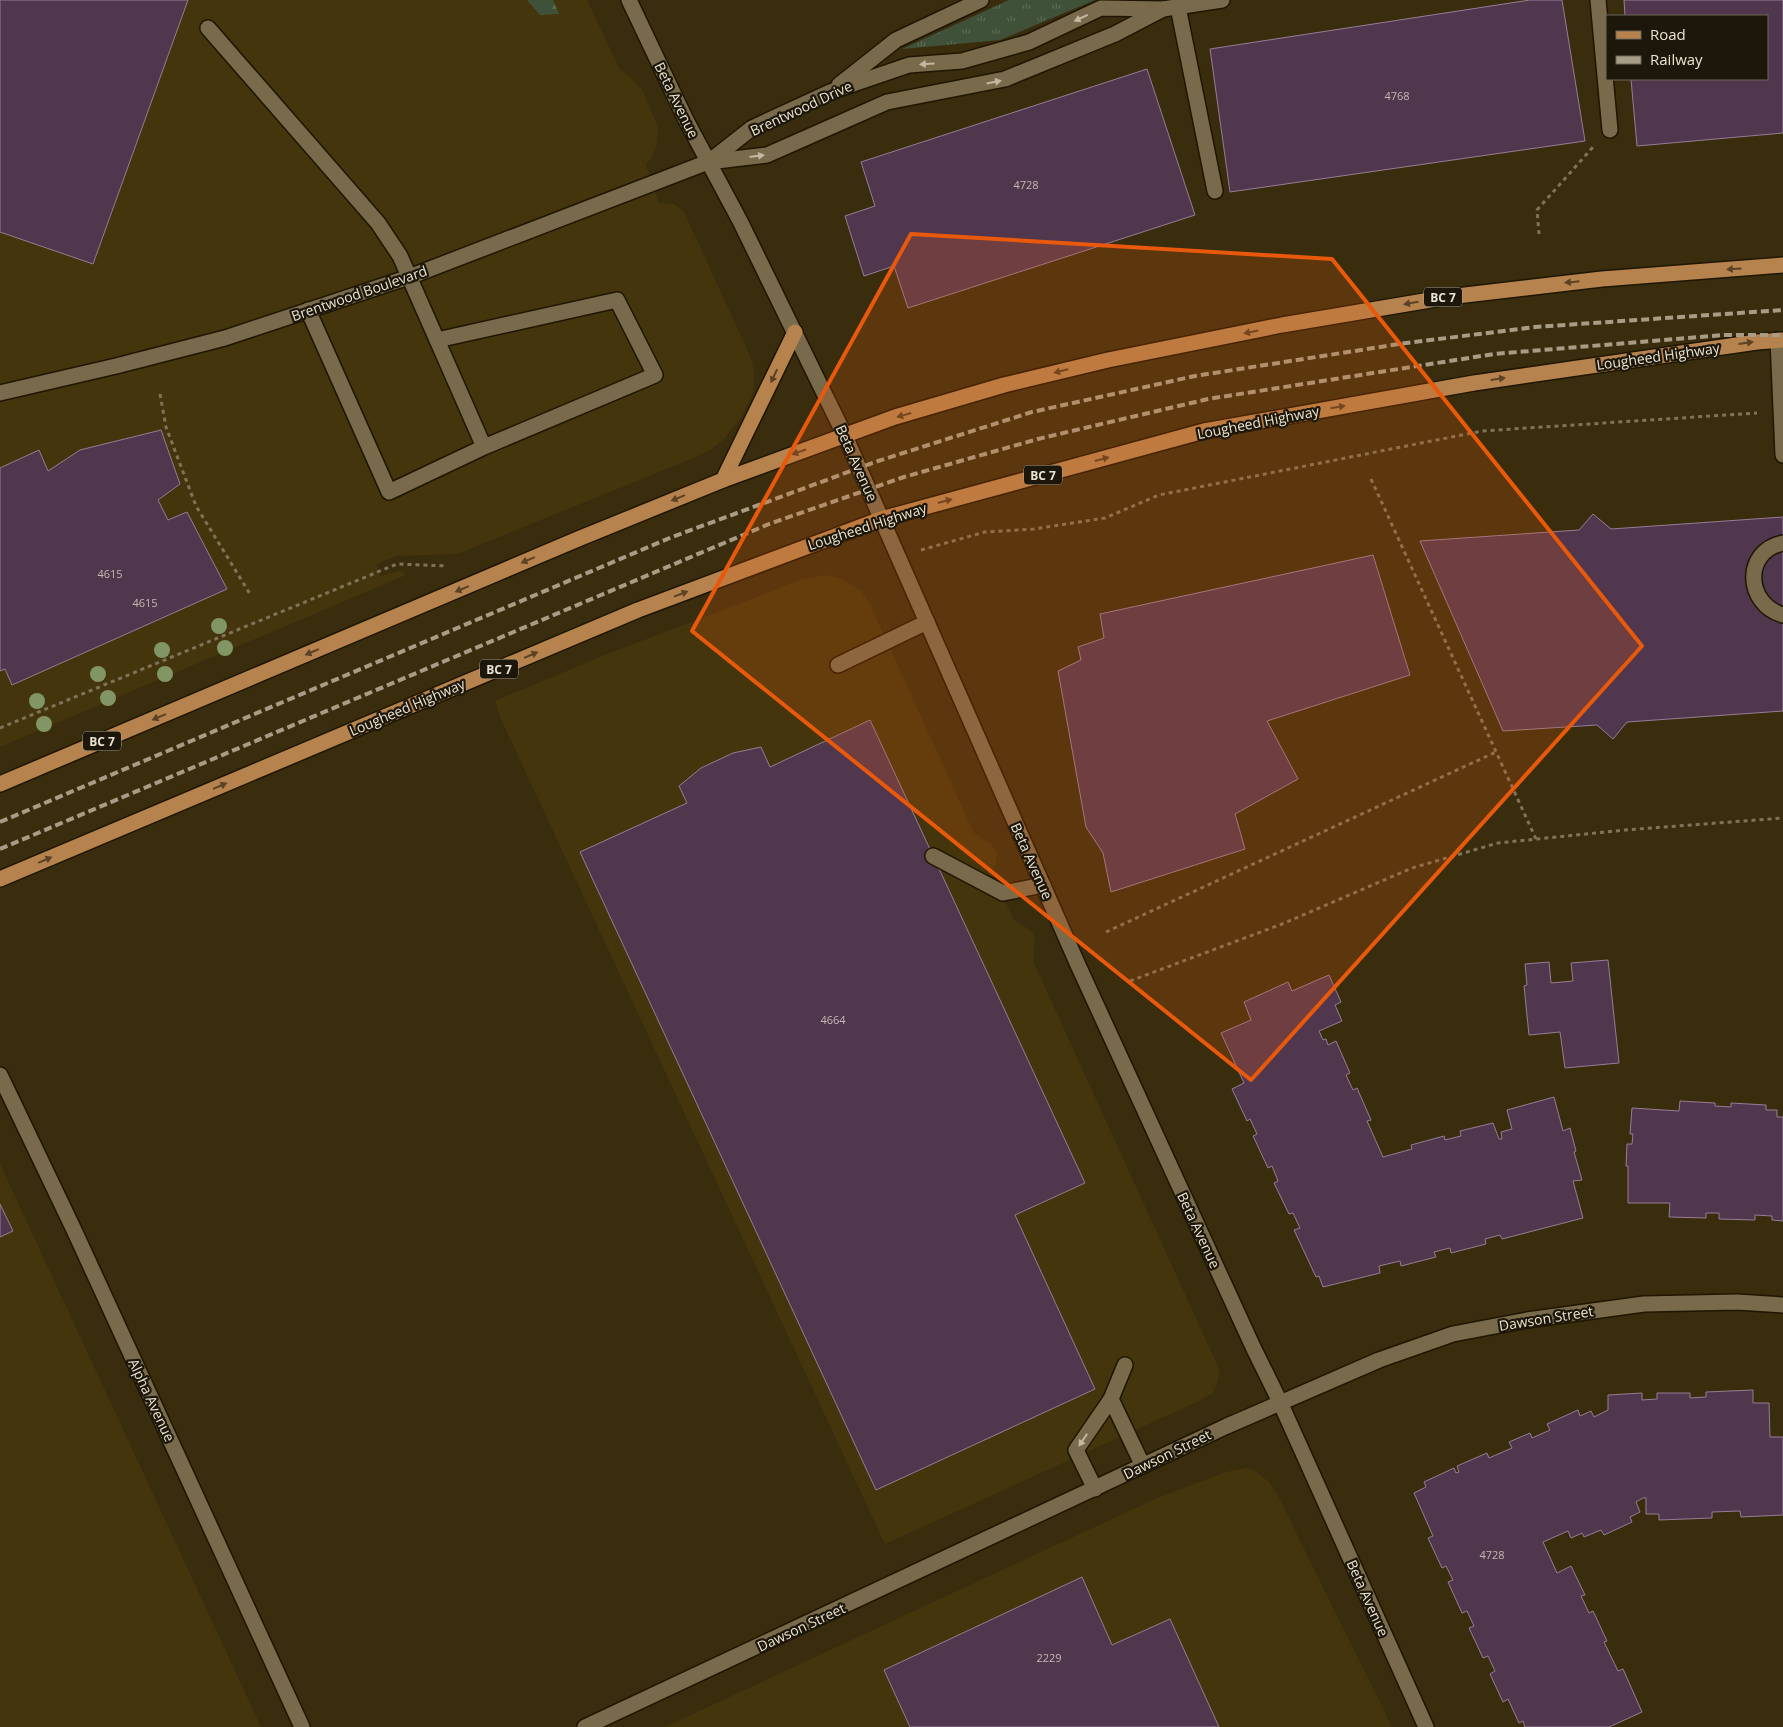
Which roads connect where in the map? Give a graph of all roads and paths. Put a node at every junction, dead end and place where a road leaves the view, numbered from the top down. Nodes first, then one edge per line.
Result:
1 (629, 0) edge
2 (981, 0) edge
3 (1222, 0) edge
4 (1598, 0) edge
5 (1170, 8) junction
6 (208, 28) dead end
7 (830, 92) junction
8 (1610, 130) dead end
9 (1586, 154) dead end
10 (708, 162) junction
11 (1215, 191) dead end
12 (1539, 234) dead end
13 (1783, 265) edge
14 (409, 278) junction
15 (308, 310) junction
16 (795, 332) junction
17 (437, 340) junction
18 (1780, 340) edge
19 (0, 393) edge
20 (160, 394) dead end
21 (1780, 411) junction
22 (845, 436) junction
23 (484, 447) junction
24 (1783, 456) edge
25 (1371, 479) dead end
26 (723, 480) junction
27 (881, 519) junction
28 (985, 532) dead end
29 (1783, 543) edge
30 (378, 572) dead end
31 (250, 594) dead end
32 (1783, 615) edge
33 (927, 622) junction
34 (838, 665) dead end
35 (0, 728) edge
36 (1496, 752) junction
37 (0, 784) edge
38 (1783, 818) edge
39 (1536, 839) junction
40 (933, 856) dead end
41 (0, 879) edge
42 (1043, 885) junction
43 (1106, 932) dead end
44 (1130, 981) dead end
45 (0, 1075) edge
46 (1783, 1304) edge
47 (1125, 1365) dead end
48 (1111, 1400) junction
49 (1280, 1402) junction
50 (1143, 1466) junction
51 (1095, 1489) junction
52 (302, 1727) edge
53 (585, 1727) edge
54 (1426, 1727) edge

1 - 10 street, Beta Avenue
2 - 7 street
3 - 5 street, Brentwood Drive
4 - 8 street
5 -> 7 street, Brentwood Drive
10 -> 5 street, Brentwood Drive
5 - 11 street
6 - 14 street
7 - 10 street, Brentwood Drive
9 - 12 path
10 - 14 street, Brentwood Boulevard
10 - 16 street, Beta Avenue
13 -> 22 main road, BC 7
14 - 15 street, Brentwood Boulevard
14 - 17 street
15 - 19 street, Brentwood Boulevard
15 - 23 street
16 - 22 street, Beta Avenue
16 -> 26 main road
17 - 23 street
17 - 23 street
18 - 21 street
27 -> 18 main road, Lougheed Highway / BC 7
20 - 31 path
21 - 24 street
21 - 28 path
22 -> 26 main road, BC 7
22 - 27 street, Beta Avenue
25 - 36 path
26 -> 37 main road, BC 7
27 - 33 street, Beta Avenue
41 -> 27 main road, Lougheed Highway / BC 7
29 - 32 street
30 - 35 path
33 - 34 street
33 - 42 street, Beta Avenue
36 - 39 path
36 - 43 path
38 - 39 path
39 - 44 path
40 - 42 street
42 - 49 street, Beta Avenue
45 - 52 street, Alpha Avenue
46 - 49 street, Dawson Street
47 - 48 street
48 - 50 street
48 -> 51 street
49 - 50 street, Dawson Street
49 - 54 street, Beta Avenue
50 - 51 street, Dawson Street
51 - 53 street, Dawson Street

